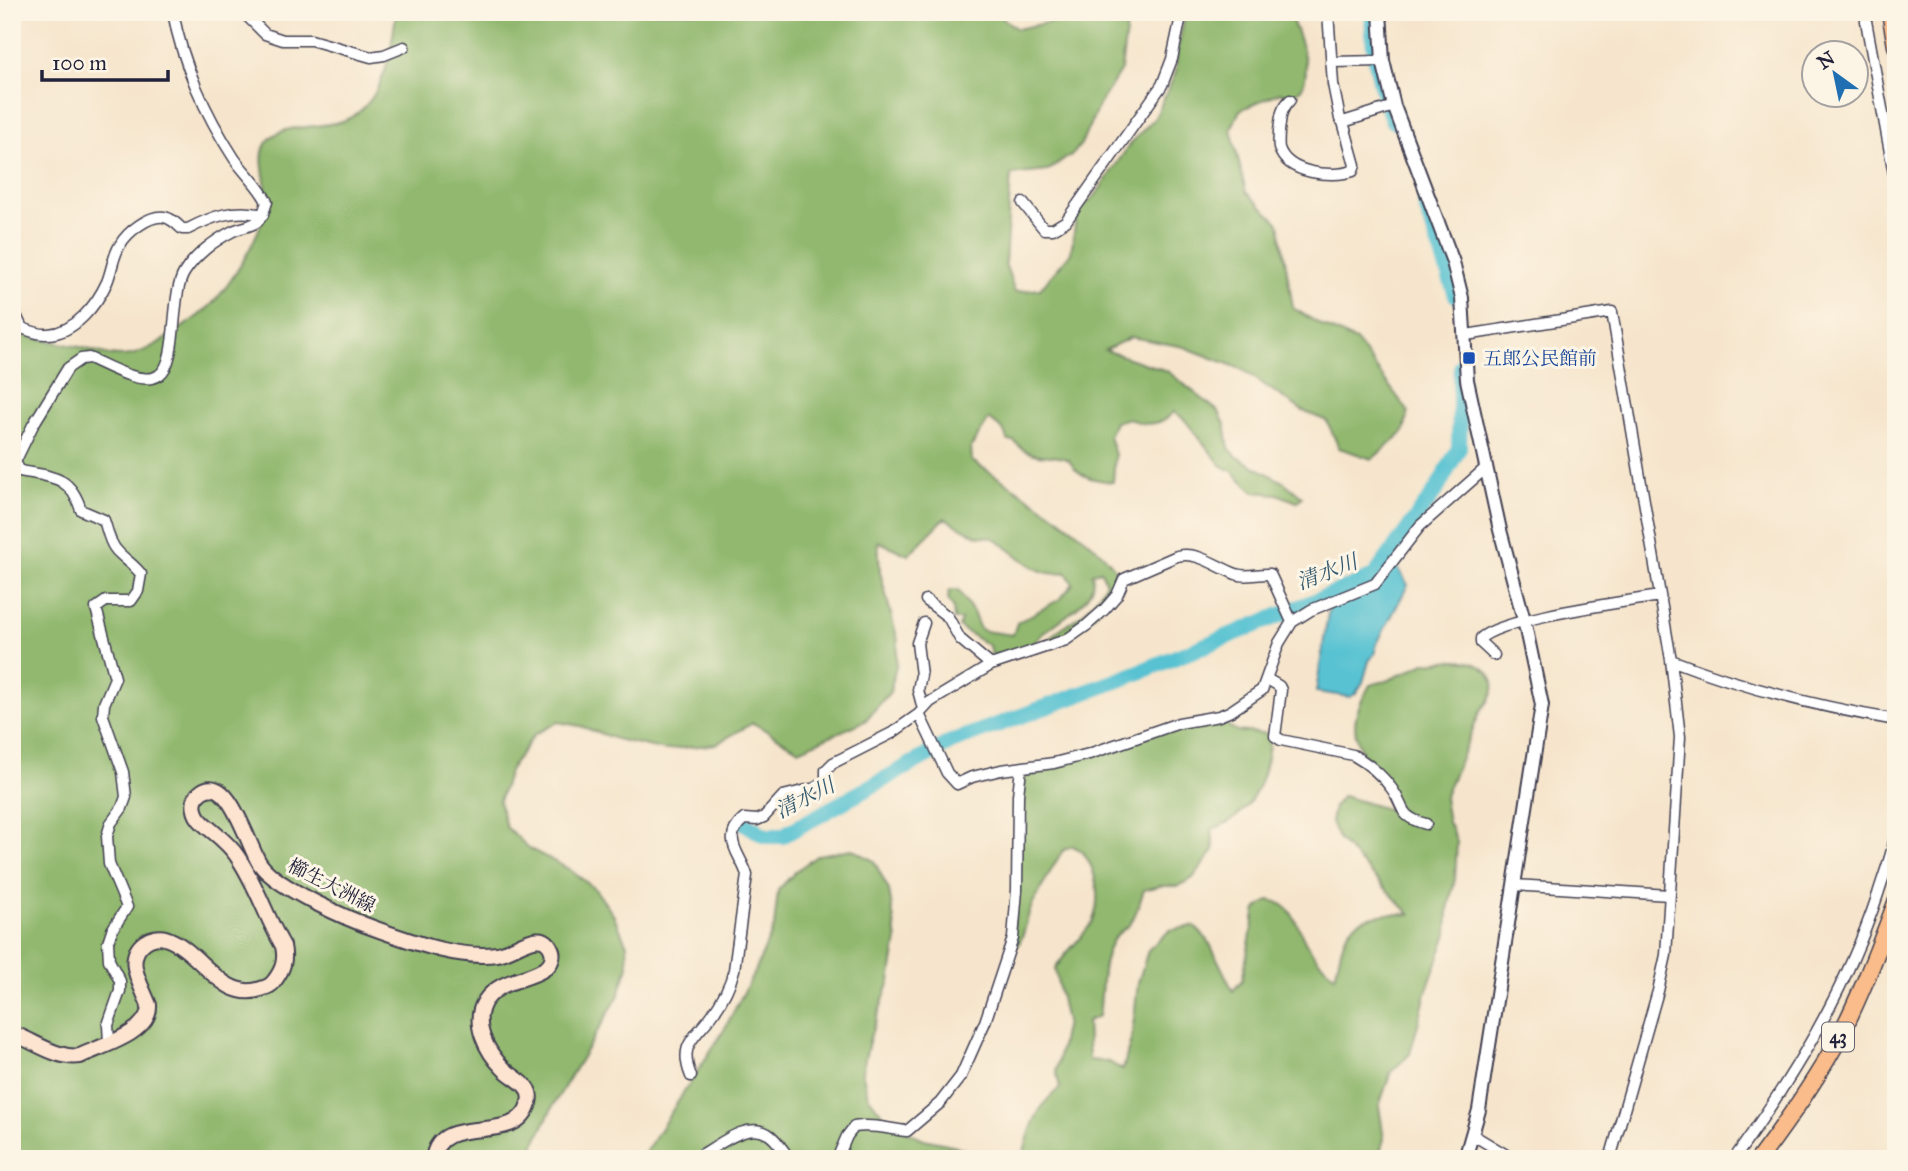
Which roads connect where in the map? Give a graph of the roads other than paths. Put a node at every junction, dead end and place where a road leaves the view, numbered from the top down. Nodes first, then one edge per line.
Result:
1 (173, 12) edge
2 (243, 12) edge
3 (1182, 12) edge
4 (1328, 12) edge
5 (1380, 12) edge
6 (1866, 12) edge
7 (1890, 12) edge
8 (1896, 46) edge
9 (404, 47) dead end
10 (1384, 61) junction
11 (1331, 62) junction
12 (1290, 100) dead end
13 (1394, 106) junction
14 (1343, 122) junction
15 (1896, 184) edge
16 (1023, 203) dead end
17 (263, 215) junction
18 (12, 276) edge
19 (1466, 335) junction
20 (1487, 467) junction
21 (1659, 596) junction
22 (926, 600) dead end
23 (1524, 620) junction
24 (1292, 622) junction
25 (924, 623) dead end
26 (1494, 655) dead end
27 (1671, 660) junction
28 (990, 665) junction
29 (1268, 679) junction
30 (921, 711) junction
31 (1896, 720) edge
32 (1021, 768) junction
33 (1426, 824) dead end
34 (1896, 832) edge
35 (1514, 885) junction
36 (1669, 895) junction
37 (1896, 903) edge
38 (12, 1038) edge
39 (109, 1042) junction
40 (691, 1076) dead end
41 (1473, 1135) junction
42 (433, 1159) edge
43 (699, 1159) edge
44 (790, 1159) edge
45 (837, 1159) edge
46 (1465, 1159) edge
47 (1513, 1159) edge
48 (1610, 1159) edge
49 (1734, 1159) edge
50 (1759, 1159) edge

1 - 17 street
2 - 9 street
3 - 16 street
4 - 11 street
5 - 10 street
6 - 15 street
7 - 8 main road
10 - 11 street
10 - 13 street
11 - 14 street
12 - 14 street
13 - 14 street
13 - 19 street
17 - 18 street
17 - 39 street
19 - 20 street
19 - 21 street
20 - 23 street
20 - 24 street
21 - 23 street
21 - 27 street
22 - 28 street
23 - 26 street
23 - 35 street
24 - 28 street
24 - 29 street
25 - 30 street
27 - 31 street
27 - 36 street
28 - 30 street
29 - 32 street
29 - 33 street
30 - 32 street
30 - 40 street
32 - 45 street
34 - 49 street
35 - 36 street
35 - 41 street
36 - 48 street
37 - 50 main road, 43
38 - 39 main road, 櫛生大洲線
39 - 42 main road, 櫛生大洲線
41 - 46 street
41 - 47 street
43 - 44 street

